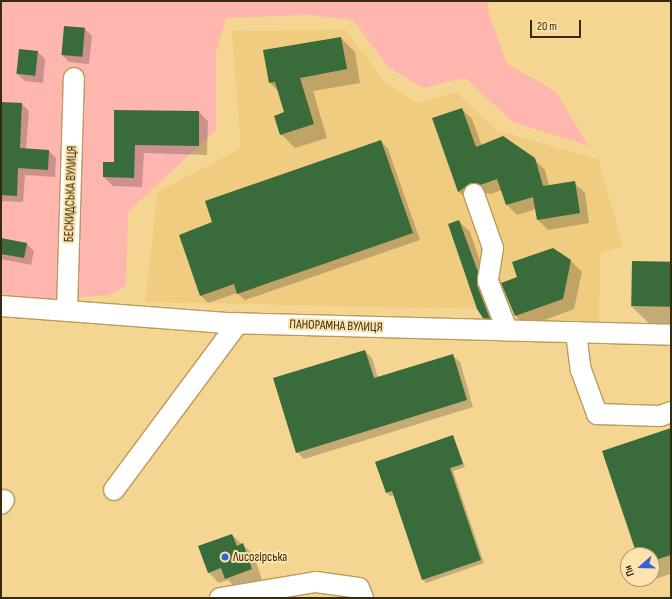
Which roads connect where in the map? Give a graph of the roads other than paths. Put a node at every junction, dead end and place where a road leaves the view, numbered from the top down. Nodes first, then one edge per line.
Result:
1 (74, 78) dead end
2 (474, 194) dead end
3 (1, 306) edge
4 (67, 310) junction
5 (238, 323) junction
6 (507, 330) junction
7 (576, 332) junction
8 (671, 335) edge
9 (671, 412) edge
10 (114, 490) dead end
11 (220, 598) edge
12 (363, 598) edge

1 - 4 street, БЕСКИДСЬКА ВУЛИЦЯ
2 - 6 street
3 - 4 street, ПАНОРАМНА ВУЛИЦЯ
4 - 5 street, ПАНОРАМНА ВУЛИЦЯ
5 - 6 street, ПАНОРАМНА ВУЛИЦЯ
5 - 10 street
6 - 7 street, ПАНОРАМНА ВУЛИЦЯ
7 - 8 street, ПАНОРАМНА ВУЛИЦЯ
7 - 9 street
11 - 12 street

